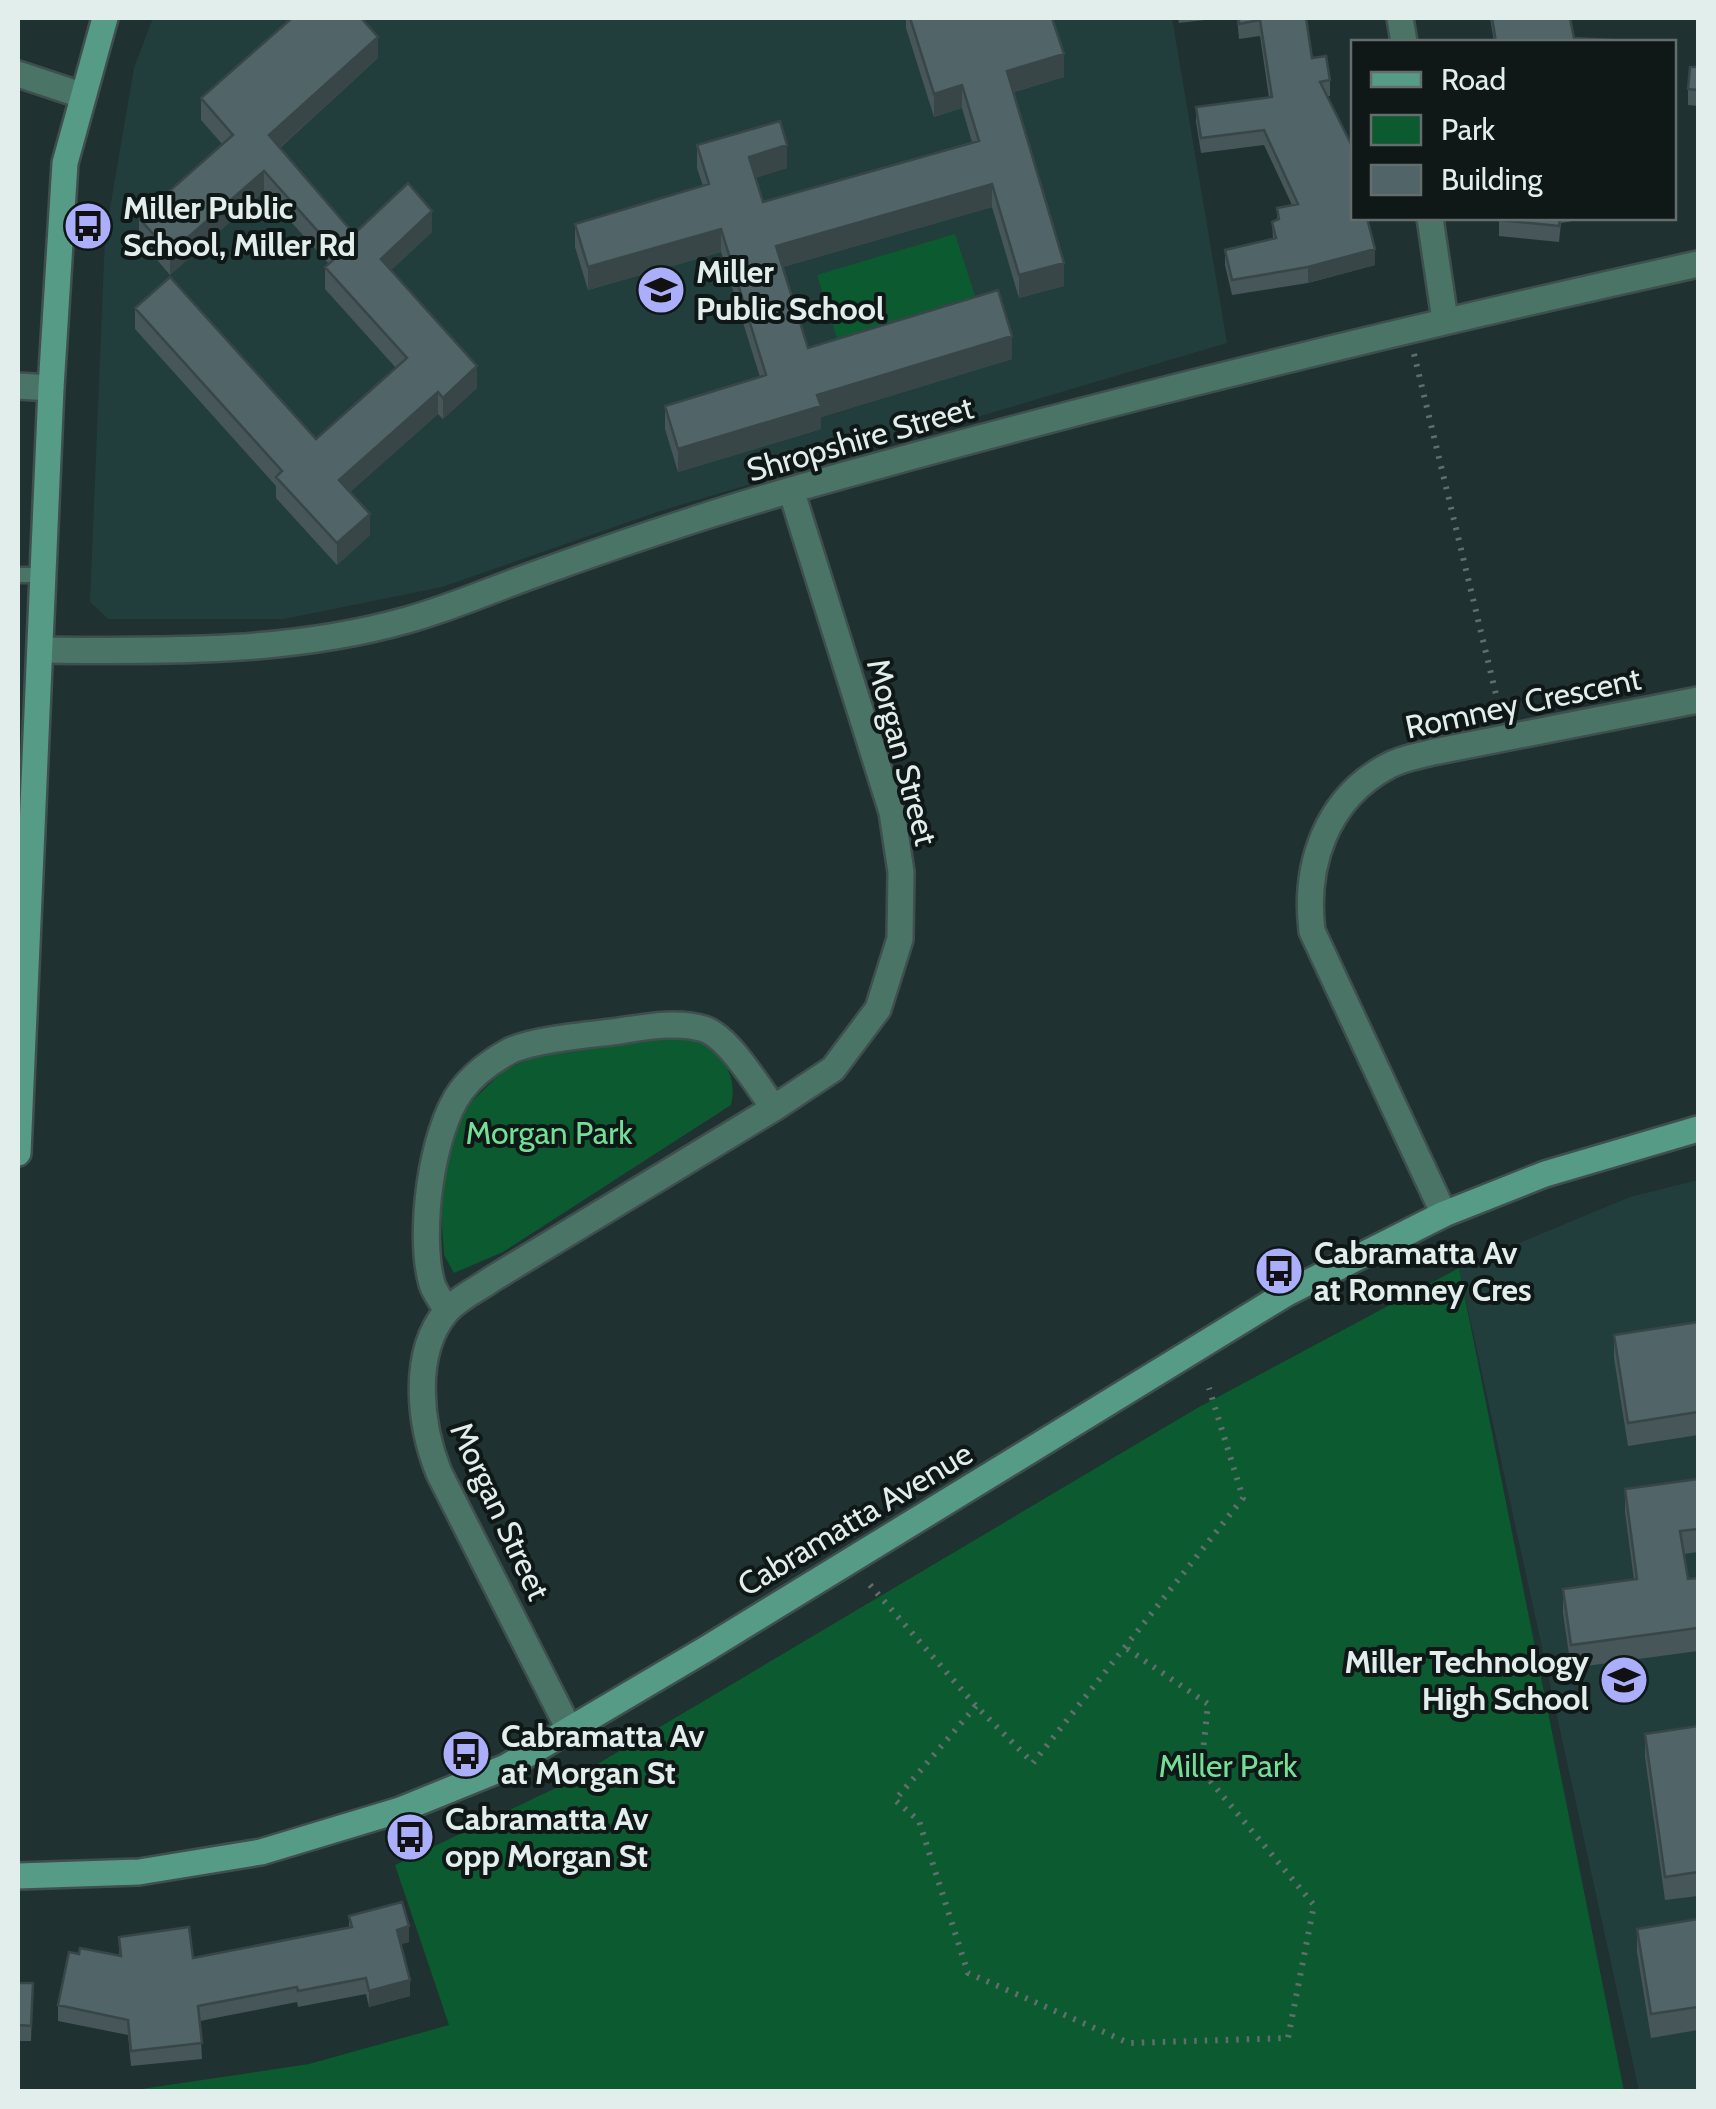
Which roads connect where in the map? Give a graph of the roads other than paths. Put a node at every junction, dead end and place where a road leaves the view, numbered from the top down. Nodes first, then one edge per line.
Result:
1 (105, 18) edge
2 (18, 74) edge
3 (81, 95) junction
4 (1430, 220) edge
5 (1698, 264) edge
6 (1446, 320) junction
7 (18, 386) edge
8 (51, 388) junction
9 (791, 490) junction
10 (30, 575) edge
11 (40, 650) junction
12 (1698, 700) edge
13 (23, 943) edge
14 (774, 1108) junction
15 (1698, 1128) edge
16 (18, 1153) edge
17 (1444, 1214) junction
18 (447, 1310) junction
19 (570, 1731) junction
20 (18, 1876) edge

1 - 3 street
2 - 3 street
3 - 8 street
4 - 6 street
5 - 6 street, Shropshire Street
6 - 9 street, Shropshire Street
7 - 8 street
8 - 10 street
9 - 11 street, Shropshire Street
9 - 14 street, Morgan Street
10 - 11 street
11 - 13 street
12 - 17 street, Romney Crescent
13 - 16 street
14 - 18 street, Morgan Street
14 - 18 street
15 - 17 street, Cabramatta Avenue
17 - 19 street, Cabramatta Avenue
18 - 19 street, Morgan Street
19 - 20 street, Cabramatta Avenue

